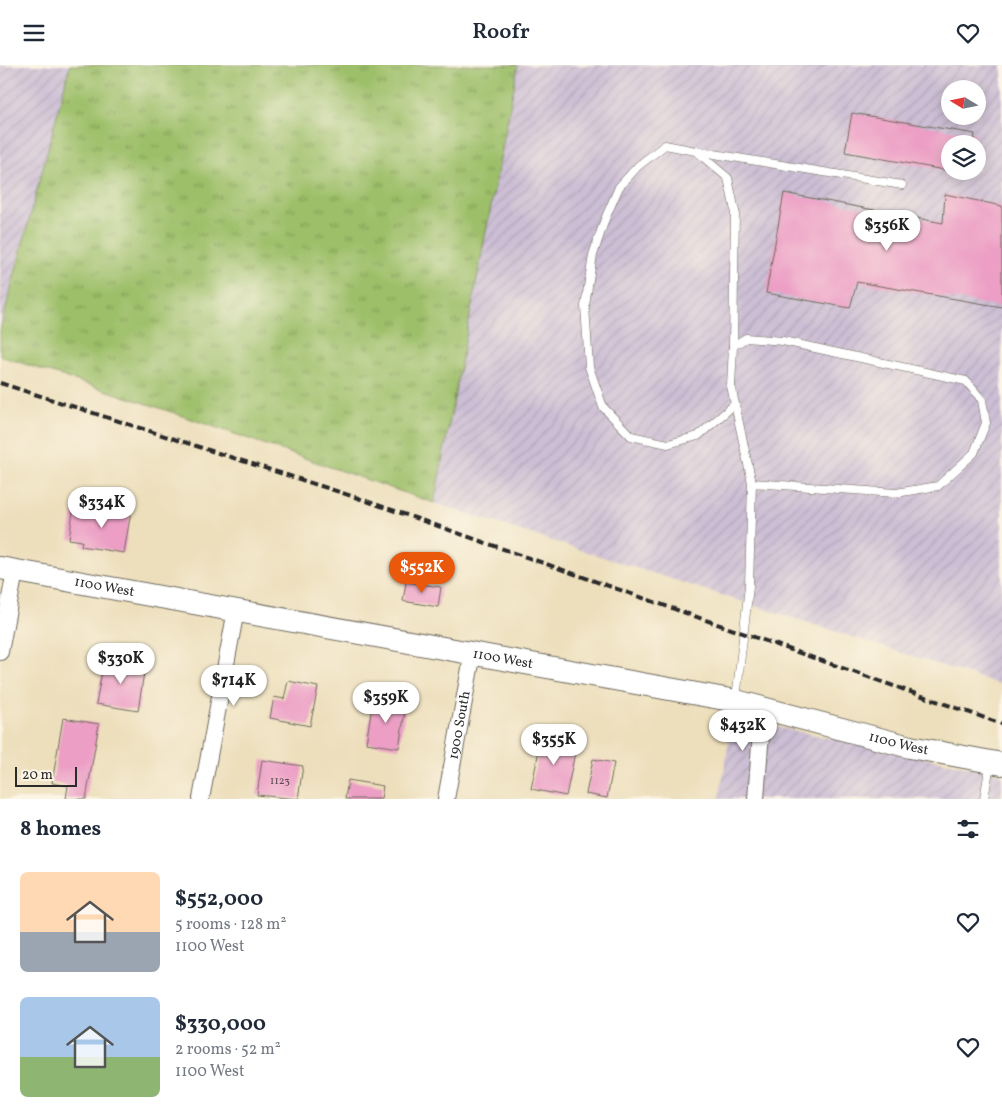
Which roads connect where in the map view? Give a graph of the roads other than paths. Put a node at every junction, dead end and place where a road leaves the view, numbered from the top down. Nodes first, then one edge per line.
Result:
1 (696, 151) junction
2 (902, 185) dead end
3 (733, 346) junction
4 (735, 403) junction
5 (752, 483) junction
6 (7, 569) edge
7 (236, 609) junction
8 (0, 651) edge
9 (473, 652) junction
10 (736, 701) junction
11 (766, 708) junction
12 (996, 763) edge
13 (201, 799) edge
14 (446, 799) edge
15 (756, 799) edge
16 (984, 799) edge

1 - 2 lane
1 - 3 lane
1 - 4 lane
3 - 4 lane
3 - 5 lane
4 - 5 lane
5 - 10 lane
6 - 7 street, 1100 West
6 - 8 street
7 - 9 street, 1100 West
7 - 13 street
9 - 10 street, 1100 West
9 - 14 street, 1900 South
10 - 11 street, 1100 West
11 - 12 street, 1100 West
11 - 15 street
12 - 16 lane

